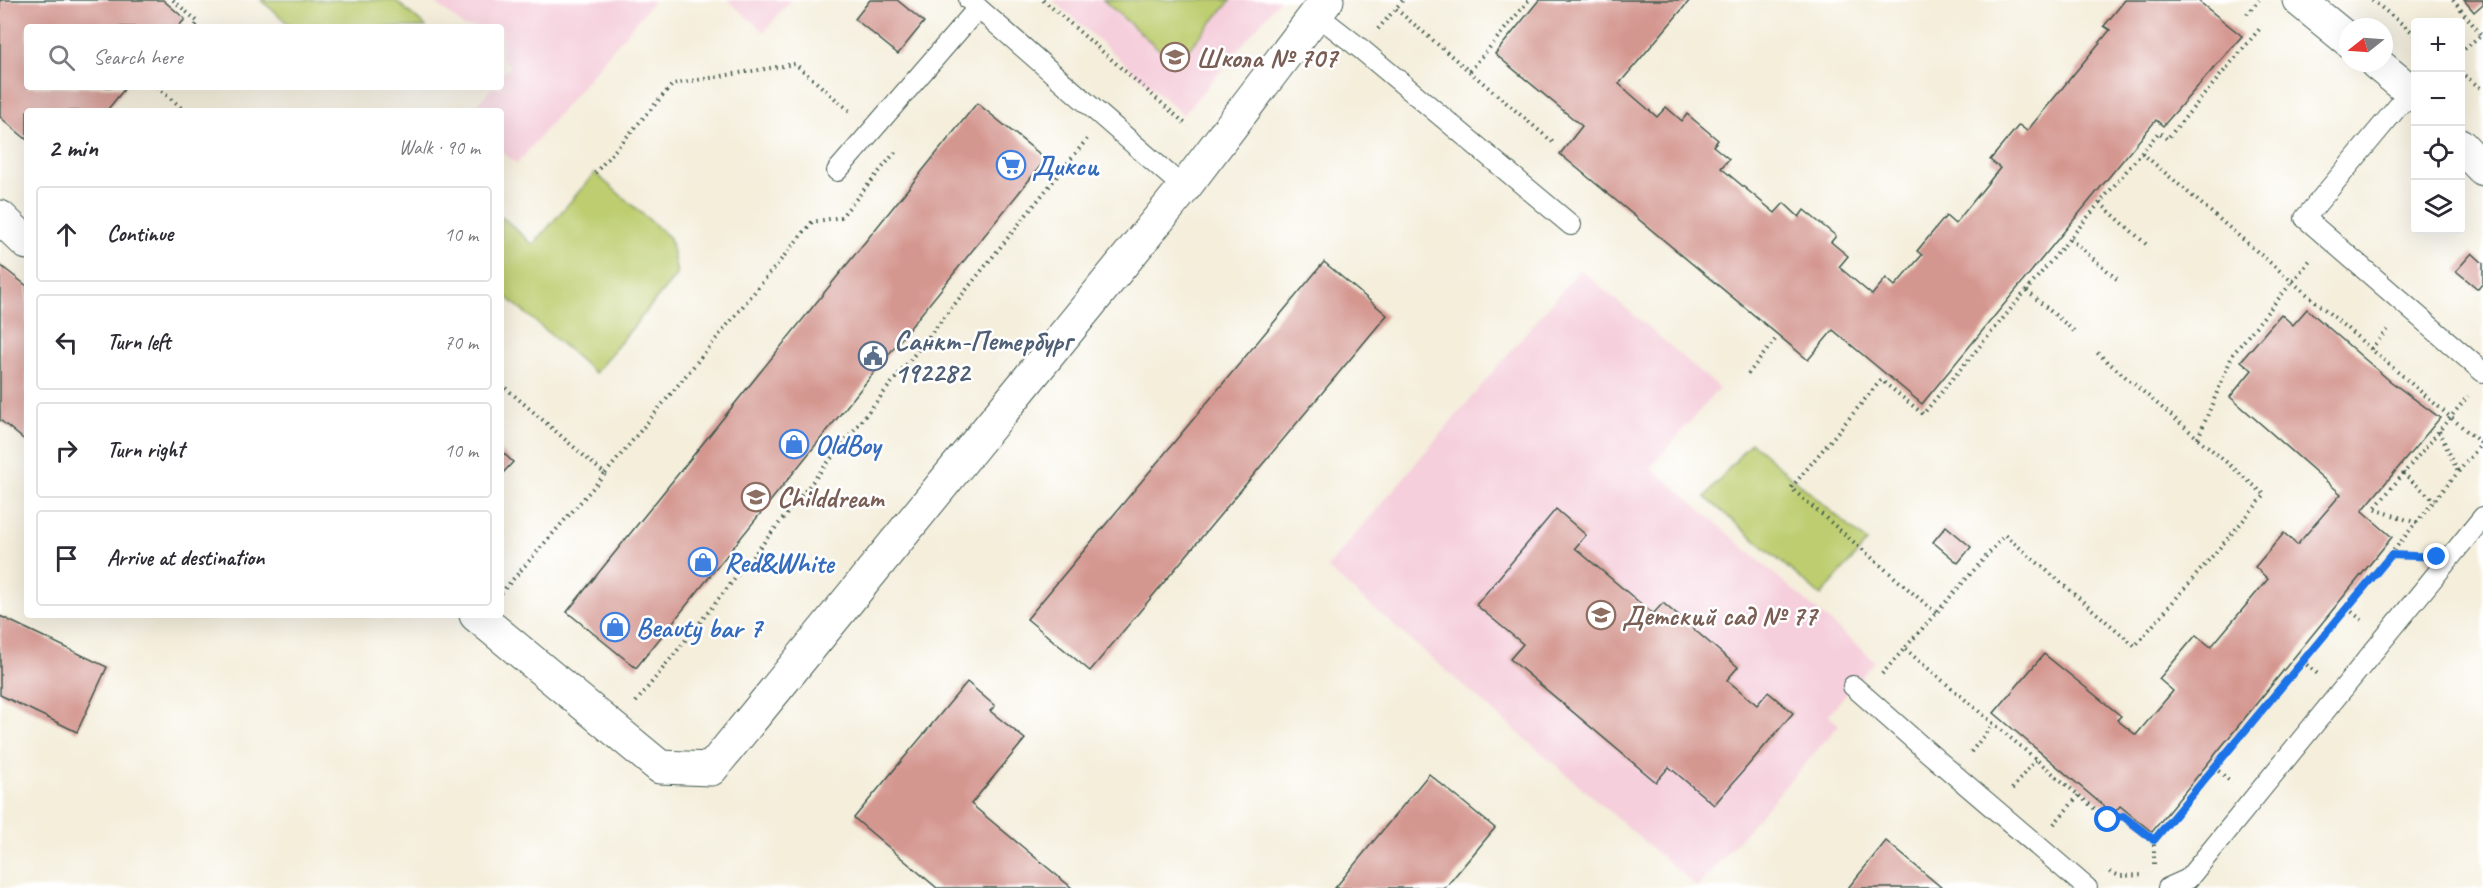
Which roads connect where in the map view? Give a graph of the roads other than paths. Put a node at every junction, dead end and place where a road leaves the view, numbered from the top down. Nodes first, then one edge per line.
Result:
1 (2299, 0) edge
2 (973, 4) edge
3 (1321, 7) edge
4 (2339, 33) edge
5 (2387, 72) edge
6 (2411, 91) edge
7 (2411, 95) edge
8 (2465, 150) edge
9 (2483, 169) edge
10 (837, 171) dead end
11 (1184, 188) junction
12 (0, 218) edge
13 (1571, 225) dead end
14 (24, 240) edge
15 (2483, 372) edge
16 (2483, 517) edge
17 (480, 618) edge
18 (1859, 691) road end
19 (2088, 888) edge
20 (2168, 888) edge

1 - 4 street
2 - 10 lane
2 - 11 lane
3 - 11 street
3 - 13 lane
5 - 6 street
7 - 15 lane
8 - 9 street
11 - 17 street
12 - 14 street
16 - 20 lane
18 - 19 lane

